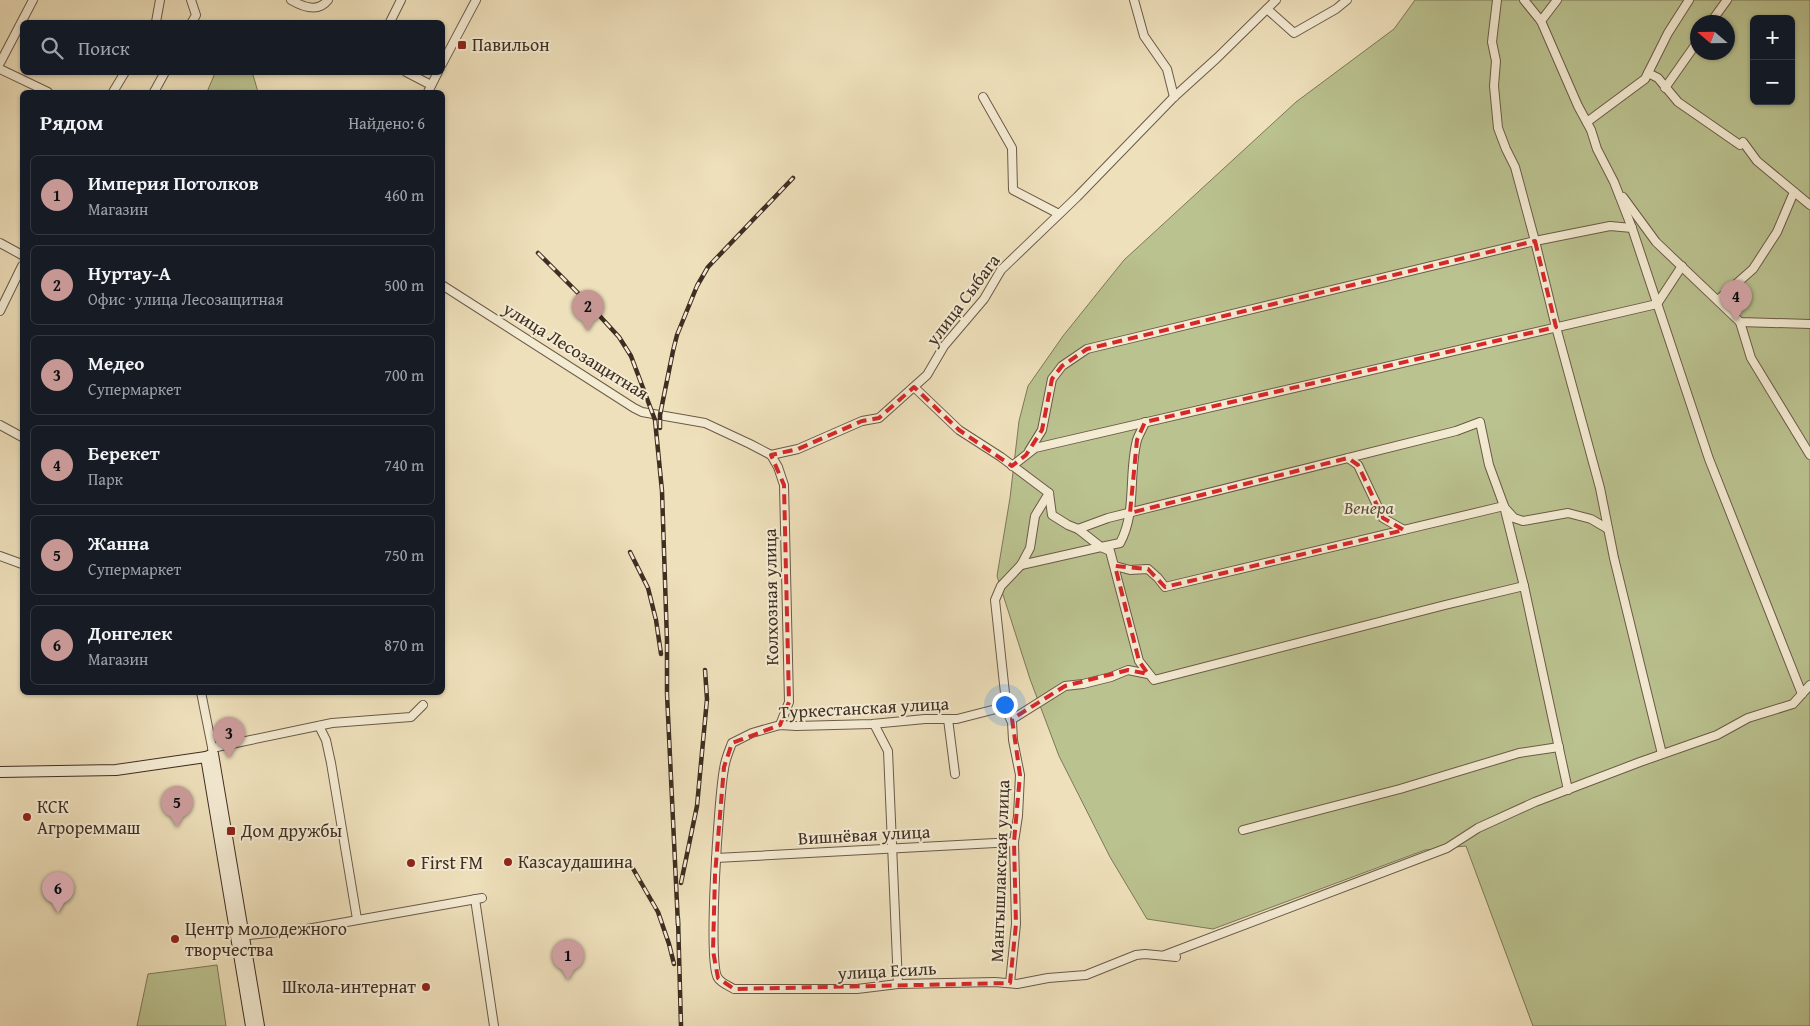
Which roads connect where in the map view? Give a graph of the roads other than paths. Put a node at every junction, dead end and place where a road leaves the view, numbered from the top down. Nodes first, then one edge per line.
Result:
1 (32, 0) edge
2 (160, 0) edge
3 (191, 0) edge
4 (291, 0) edge
5 (328, 0) edge
6 (401, 0) edge
7 (476, 0) edge
8 (1134, 0) edge
9 (1276, 0) edge
10 (1347, 0) edge
11 (1497, 0) edge
12 (1524, 0) edge
13 (1557, 0) edge
14 (1689, 0) edge
15 (1727, 0) edge
16 (1267, 9) junction
17 (1716, 15) edge
18 (194, 19) edge
19 (22, 20) edge
20 (156, 20) edge
21 (391, 20) edge
22 (1541, 21) junction
23 (20, 24) edge
24 (1690, 52) edge
25 (445, 58) edge
26 (0, 63) edge
27 (0, 69) edge
28 (1648, 73) junction
29 (123, 75) edge
30 (163, 75) edge
31 (410, 75) edge
32 (436, 75) edge
33 (1665, 88) junction
34 (429, 89) edge
35 (44, 90) edge
36 (114, 90) edge
37 (155, 90) edge
38 (983, 97) dead end
39 (1174, 97) junction
40 (1587, 122) junction
41 (1616, 187) junction
42 (1794, 192) junction
43 (1810, 206) edge
44 (1059, 214) junction
45 (1632, 228) junction
46 (1535, 241) junction
47 (0, 244) edge
48 (20, 254) edge
49 (1682, 266) junction
50 (20, 270) edge
51 (445, 287) edge
52 (1718, 300) junction
53 (1657, 304) junction
54 (0, 311) edge
55 (1740, 322) junction
56 (1810, 324) edge
57 (1556, 327) junction
58 (914, 387) junction
59 (1145, 422) junction
60 (0, 425) edge
61 (20, 436) edge
62 (1026, 454) junction
63 (771, 455) junction
64 (1810, 455) edge
65 (1348, 458) junction
66 (1012, 466) junction
67 (1049, 493) junction
68 (1504, 506) junction
69 (1130, 513) junction
70 (1608, 528) junction
71 (1078, 529) junction
72 (1404, 530) junction
73 (1101, 547) junction
74 (0, 556) edge
75 (20, 563) edge
76 (1021, 565) junction
77 (1115, 566) junction
78 (1524, 586) junction
79 (1148, 674) junction
80 (1810, 685) edge
81 (1802, 694) junction
82 (201, 695) edge
83 (423, 705) dead end
84 (1009, 716) junction
85 (948, 719) junction
86 (874, 724) junction
87 (780, 725) junction
88 (319, 726) junction
89 (1559, 747) junction
90 (210, 753) junction
91 (1662, 754) junction
92 (0, 772) edge
93 (955, 774) dead end
94 (1568, 790) junction
95 (1243, 830) dead end
96 (1014, 842) junction
97 (893, 848) junction
98 (716, 858) junction
99 (357, 919) junction
100 (239, 936) junction
101 (1163, 956) junction
102 (1176, 957) dead end
103 (1010, 983) junction
104 (898, 984) junction
105 (251, 1026) edge
106 (259, 1026) edge
107 (494, 1026) edge

1 - 19 street
2 - 20 street
3 - 18 street
4 - 5 street
6 - 21 street
7 - 25 street
8 - 39 street
9 - 16 street, улица Сыбага
10 - 16 street
11 - 46 street
12 - 22 street
13 - 22 street
14 - 28 street
15 - 17 street
16 - 39 street, улица Сыбага
22 - 40 street
23 - 26 street
24 - 33 street
27 - 35 street
28 - 33 street
28 - 40 street
29 - 36 street
30 - 37 street
31 - 34 street
32 - 34 street
33 - 42 street
38 - 44 street
39 - 44 street, улица Сыбага
40 - 41 street
41 - 45 street
41 - 49 street
42 - 43 street
42 - 52 street
44 - 58 street, улица Сыбага
45 - 46 street
45 - 53 street
46 - 57 street
46 - 62 street
47 - 48 street
49 - 52 street
49 - 53 street
50 - 54 street
51 - 63 street, улица Лесозащитная
52 - 55 street
53 - 57 street
53 - 81 street
55 - 56 street
55 - 64 street
57 - 59 street
57 - 70 street
58 - 63 street, улица Сыбага
58 - 66 street
59 - 62 street
59 - 69 street
60 - 61 street
62 - 66 street
63 - 87 street, Колхозная улица
65 - 68 street
65 - 69 street
65 - 72 street
66 - 67 street
67 - 71 street
67 - 76 street
68 - 70 street
68 - 72 street
68 - 78 street
69 - 71 street
69 - 73 street
70 - 91 street
71 - 73 street
72 - 77 street
73 - 76 street
73 - 77 street
74 - 75 street
76 - 84 street, Мангышлакская улица
77 - 79 street
78 - 79 street
78 - 89 street
79 - 84 street
80 - 81 street
81 - 91 street
82 - 90 street
83 - 88 street
84 - 85 street, Туркестанская улица
84 - 96 street, Мангышлакская улица
85 - 86 street, Туркестанская улица
85 - 93 street
86 - 87 street, Туркестанская улица
86 - 97 street
87 - 98 street, Туркестанская улица
88 - 90 street
88 - 99 street
89 - 94 street
89 - 95 street
90 - 92 main road
90 - 100 main road
91 - 94 street
94 - 101 street
96 - 97 street, Вишнёвая улица
96 - 103 street, Мангышлакская улица
97 - 98 street, Вишнёвая улица
97 - 104 street
98 - 104 street, улица Есиль
99 - 100 street
99 - 107 street
100 - 105 main road
100 - 106 main road
101 - 102 street, улица Есиль
101 - 103 street, улица Есиль
103 - 104 street, улица Есиль

